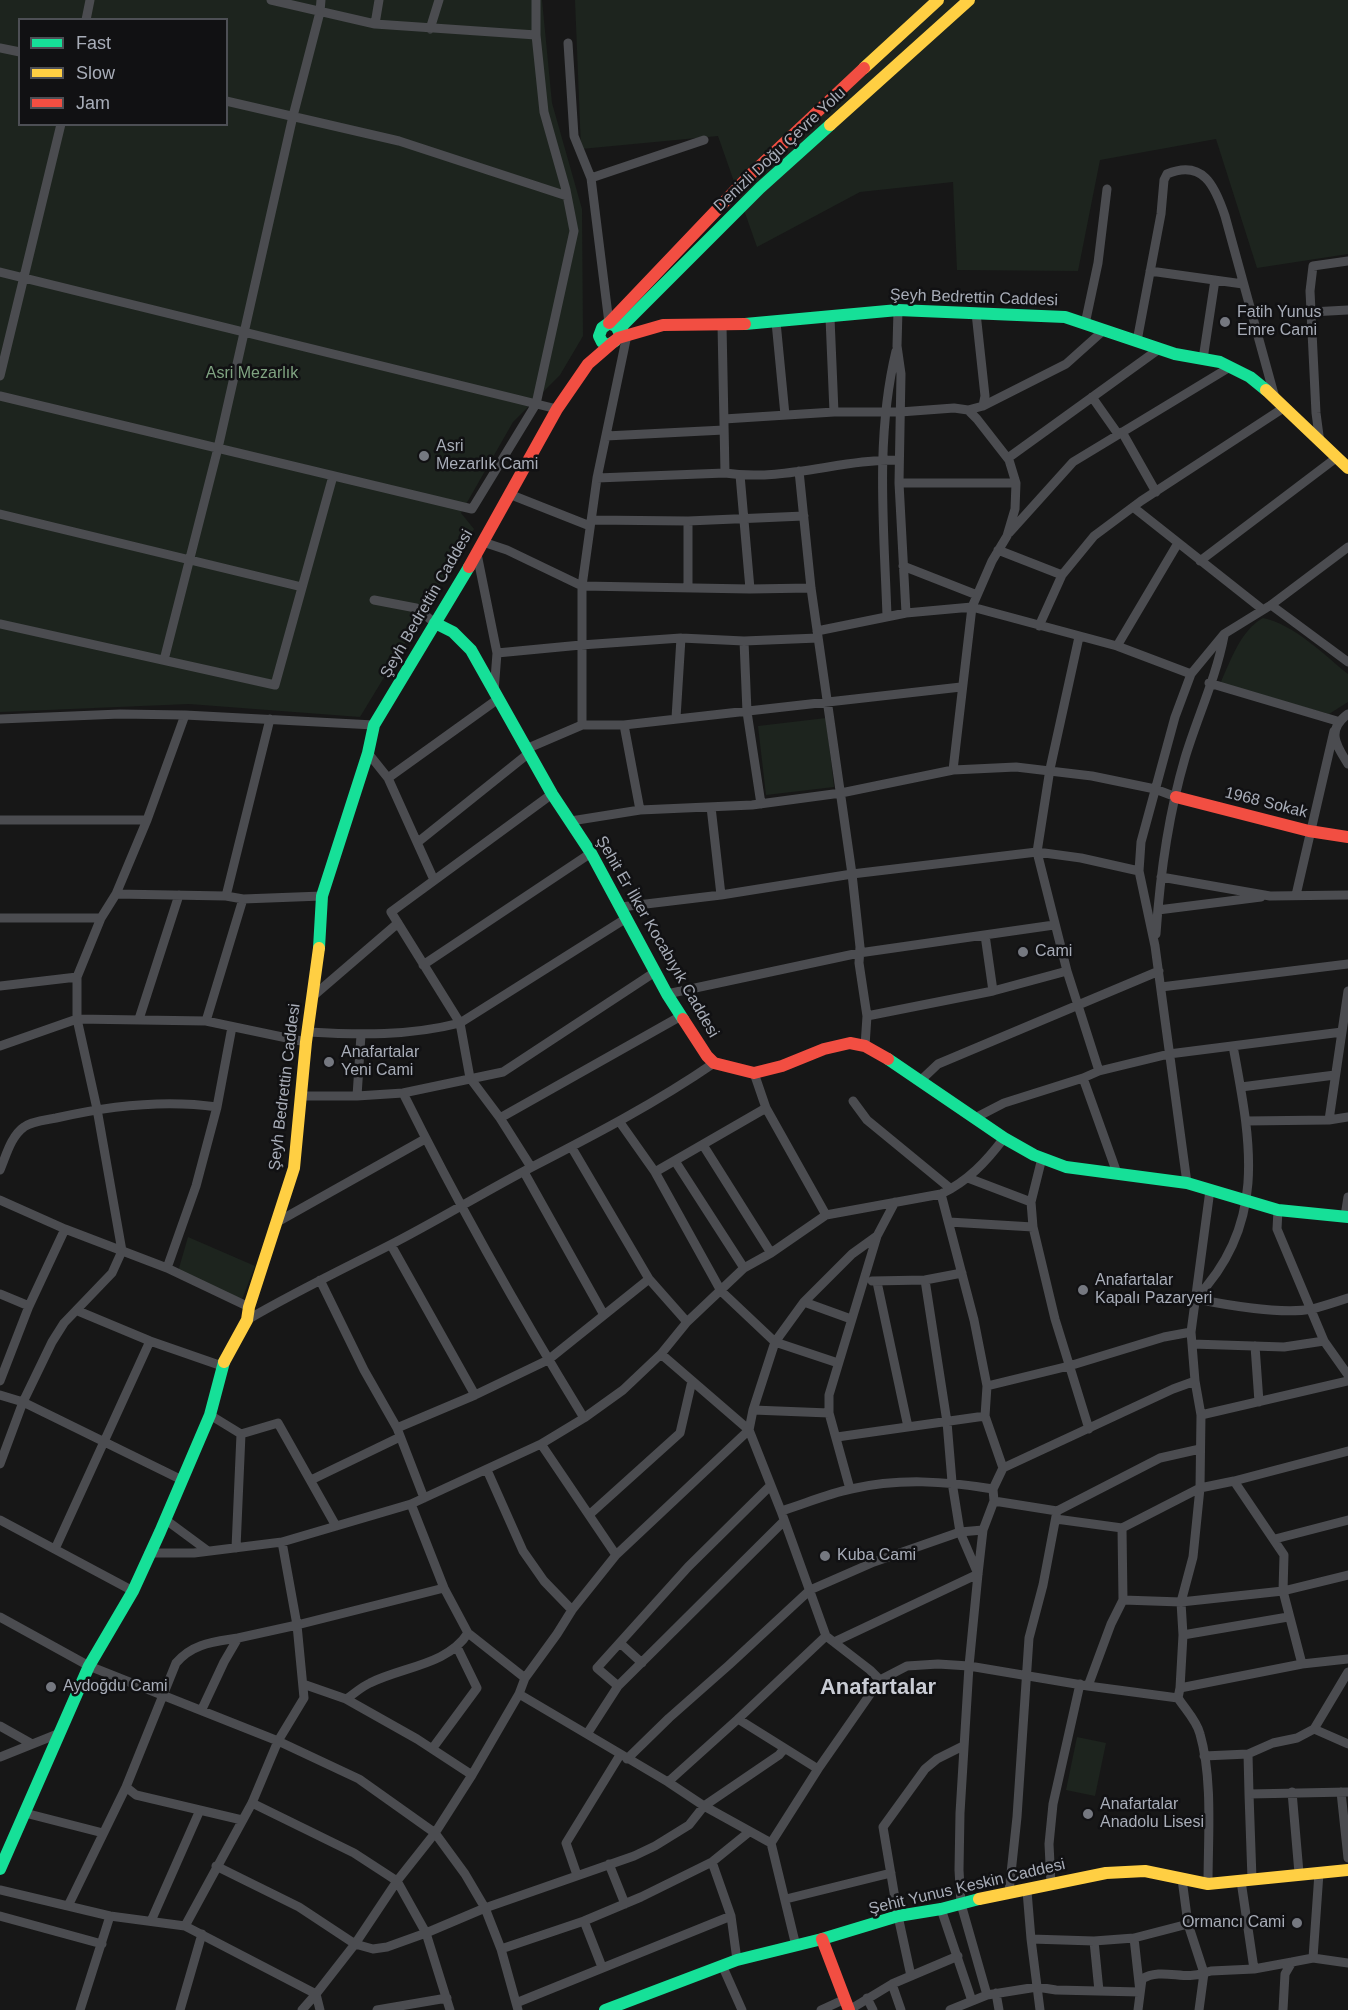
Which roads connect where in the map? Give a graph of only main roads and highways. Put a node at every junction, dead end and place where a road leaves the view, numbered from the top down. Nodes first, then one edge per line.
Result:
1 (938, 0) edge
2 (969, 0) edge
3 (617, 333) junction
4 (588, 364) junction
5 (1348, 468) edge
6 (435, 623) junction
7 (1176, 797) road end
8 (1348, 837) edge
9 (1346, 1217) edge
10 (0, 1869) edge
11 (1348, 1870) edge
12 (822, 1939) junction
13 (848, 2006) edge
14 (605, 2010) edge

1 - 3 main road, Denizli Doğu Çevre Yolu
2 - 3 main road, Denizli Doğu Çevre Yolu
3 - 4 main road, Şeyh Bedrettin Caddesi
3 - 4 main road
3 - 5 main road, Şeyh Bedrettin Caddesi
4 - 6 main road, Şeyh Bedrettin Caddesi
6 - 9 main road, Şehit Er İlker Kocabıyık Caddesi
6 - 10 main road, Şeyh Bedrettin Caddesi
7 - 8 main road, 1968 Sokak
11 - 12 main road, Şehit Yunus Keskin Caddesi
12 - 13 main road
12 - 14 main road, Şehit Yunus Keskin Caddesi

